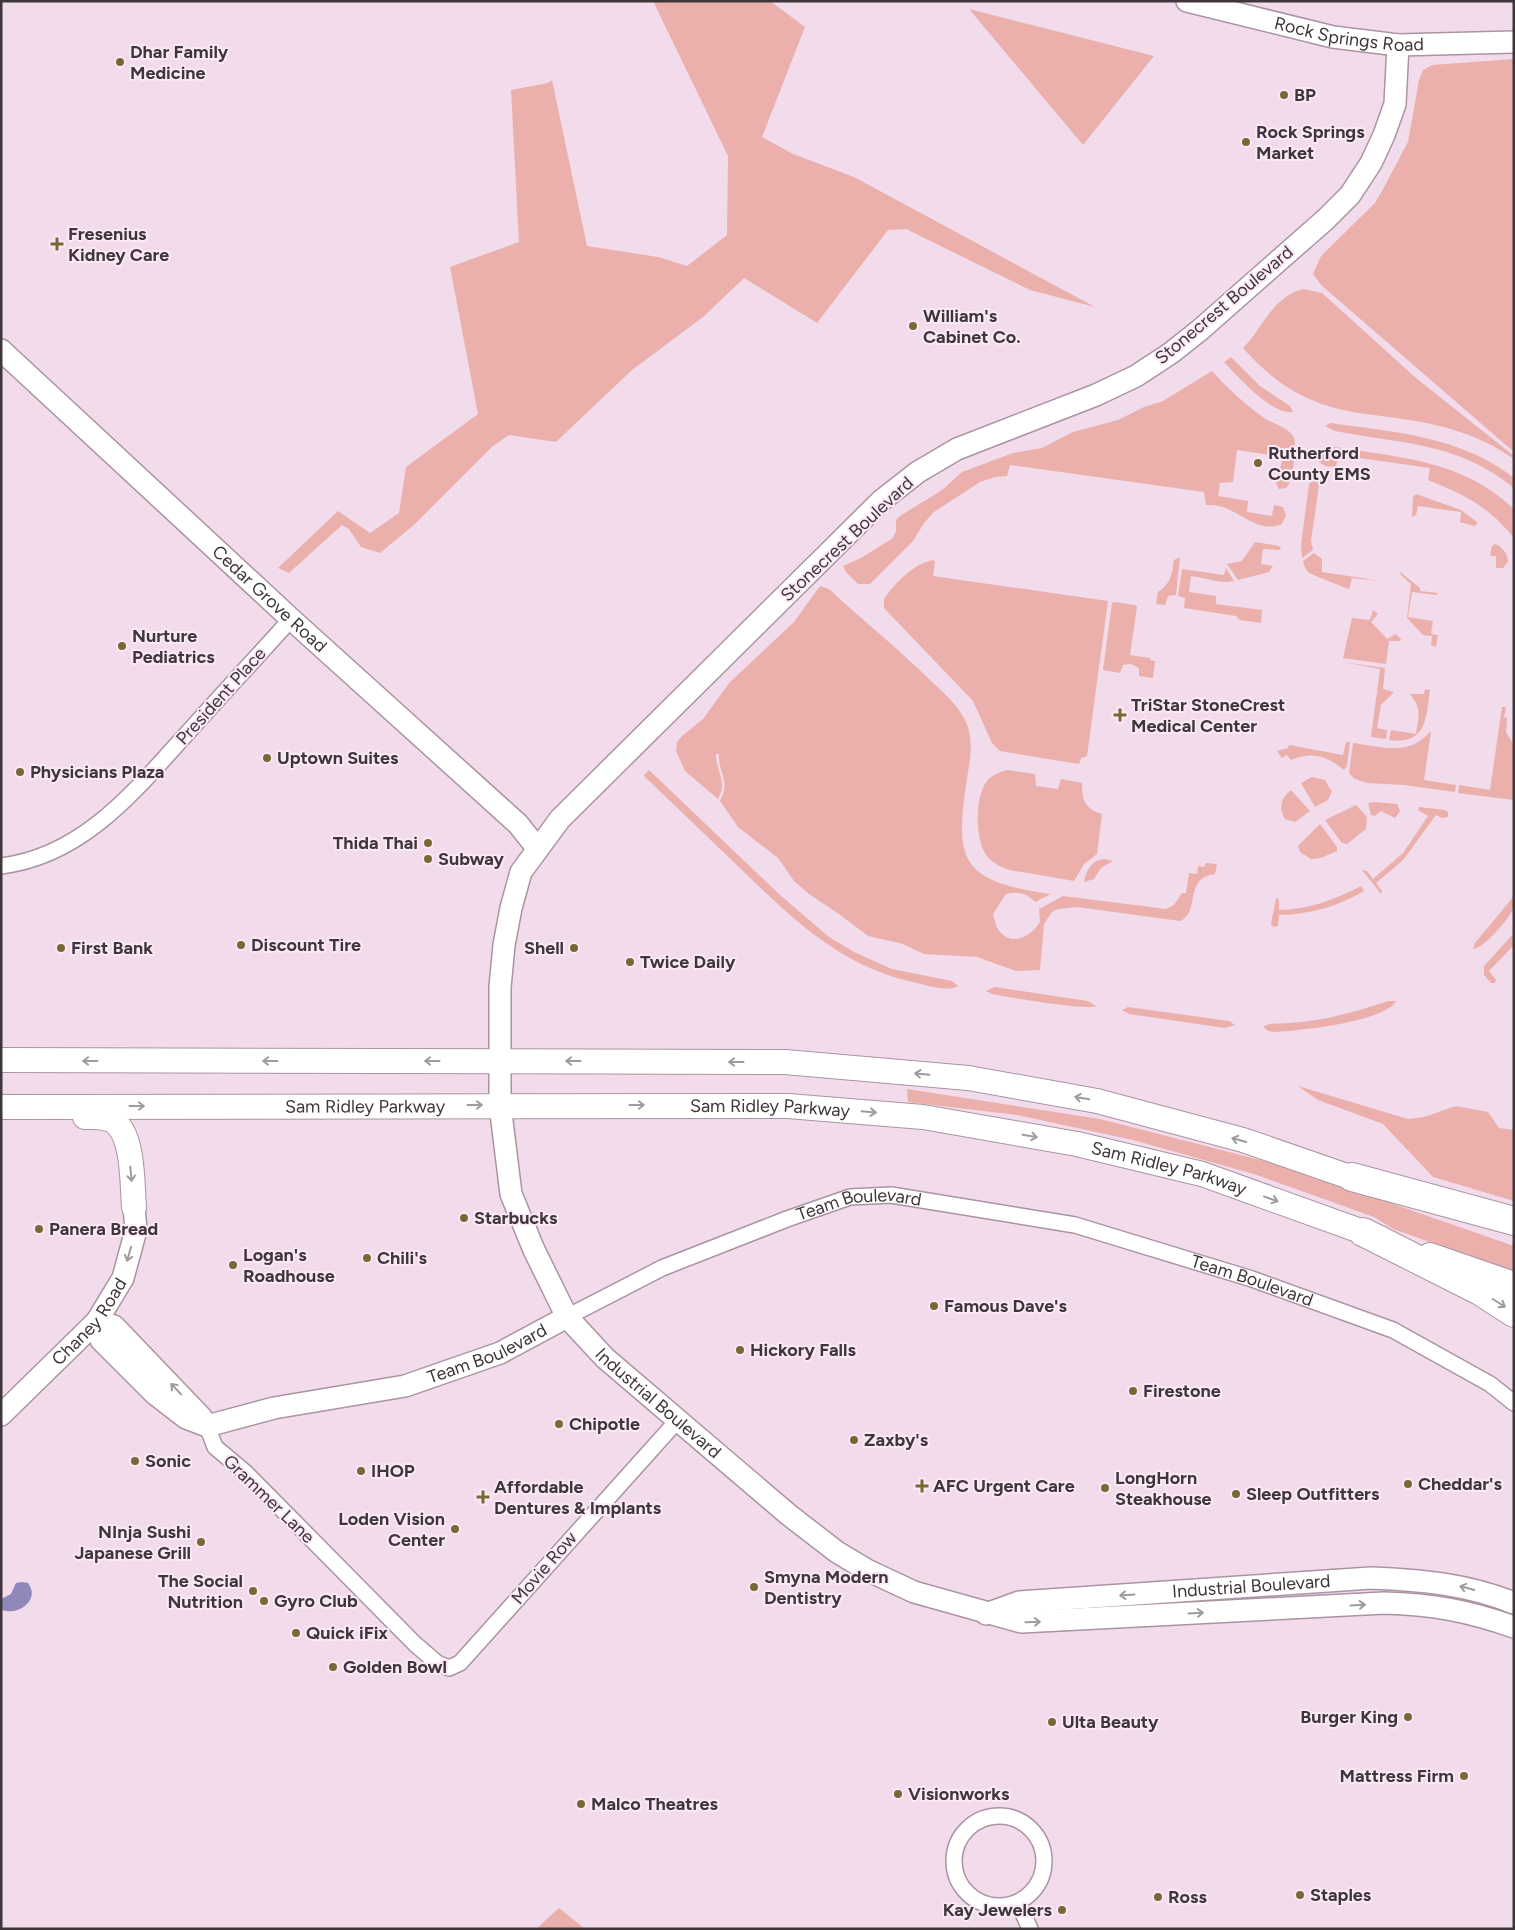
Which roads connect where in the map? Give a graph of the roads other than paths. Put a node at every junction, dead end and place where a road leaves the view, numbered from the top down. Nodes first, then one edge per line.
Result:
1 (1187, 1) edge
2 (1514, 42) edge
3 (1398, 45) junction
4 (1, 350) edge
5 (291, 619) junction
6 (537, 848) junction
7 (1, 866) edge
8 (1, 1060) edge
9 (498, 1061) junction
10 (500, 1105) junction
11 (1, 1107) edge
12 (1, 1116) edge
13 (1352, 1177) junction
14 (134, 1207) joint
15 (1514, 1221) edge
16 (1363, 1232) junction
17 (1514, 1234) edge
18 (1514, 1284) edge
19 (1514, 1313) edge
20 (567, 1317) junction
21 (97, 1321) junction
22 (139, 1364) junction
23 (156, 1394) junction
24 (1514, 1403) edge
25 (1, 1415) edge
26 (676, 1421) junction
27 (208, 1426) junction
28 (214, 1447) junction
29 (1514, 1603) edge
30 (986, 1614) junction
31 (1514, 1627) edge
32 (449, 1668) joint
33 (1018, 1902) junction
34 (1030, 1929) edge

1 - 3 street, Rock Springs Road
2 - 3 street, Rock Springs Road
3 - 6 street, Stonecrest Boulevard
4 - 5 street, Cedar Grove Road
5 - 6 street, Cedar Grove Road
5 - 7 street, President Place
6 - 9 street, Stonecrest Boulevard
9 -> 8 main road
9 - 10 street, Industrial Boulevard
13 -> 9 main road
11 -> 10 main road, Sam Ridley Parkway
10 -> 16 main road, Sam Ridley Parkway
10 - 20 street, Industrial Boulevard
12 -> 14 main road
13 - 15 highway
13 - 17 main road
14 -> 21 street, Chaney Road
16 - 18 main road, Sam Ridley Parkway
16 -> 19 highway
20 - 24 street, Team Boulevard
20 - 26 street, Industrial Boulevard
20 - 27 street, Team Boulevard
21 - 22 street
21 - 25 street, Chaney Road
22 - 23 street
27 -> 22 street
23 - 27 street
23 - 28 street
26 - 30 street, Industrial Boulevard
26 - 32 street, Movie Row
27 - 28 street, Grammer Lane
28 - 32 street, Grammer Lane
29 -> 30 street, Industrial Boulevard
30 -> 31 street, Industrial Boulevard
33 - 33 street
33 - 34 street

